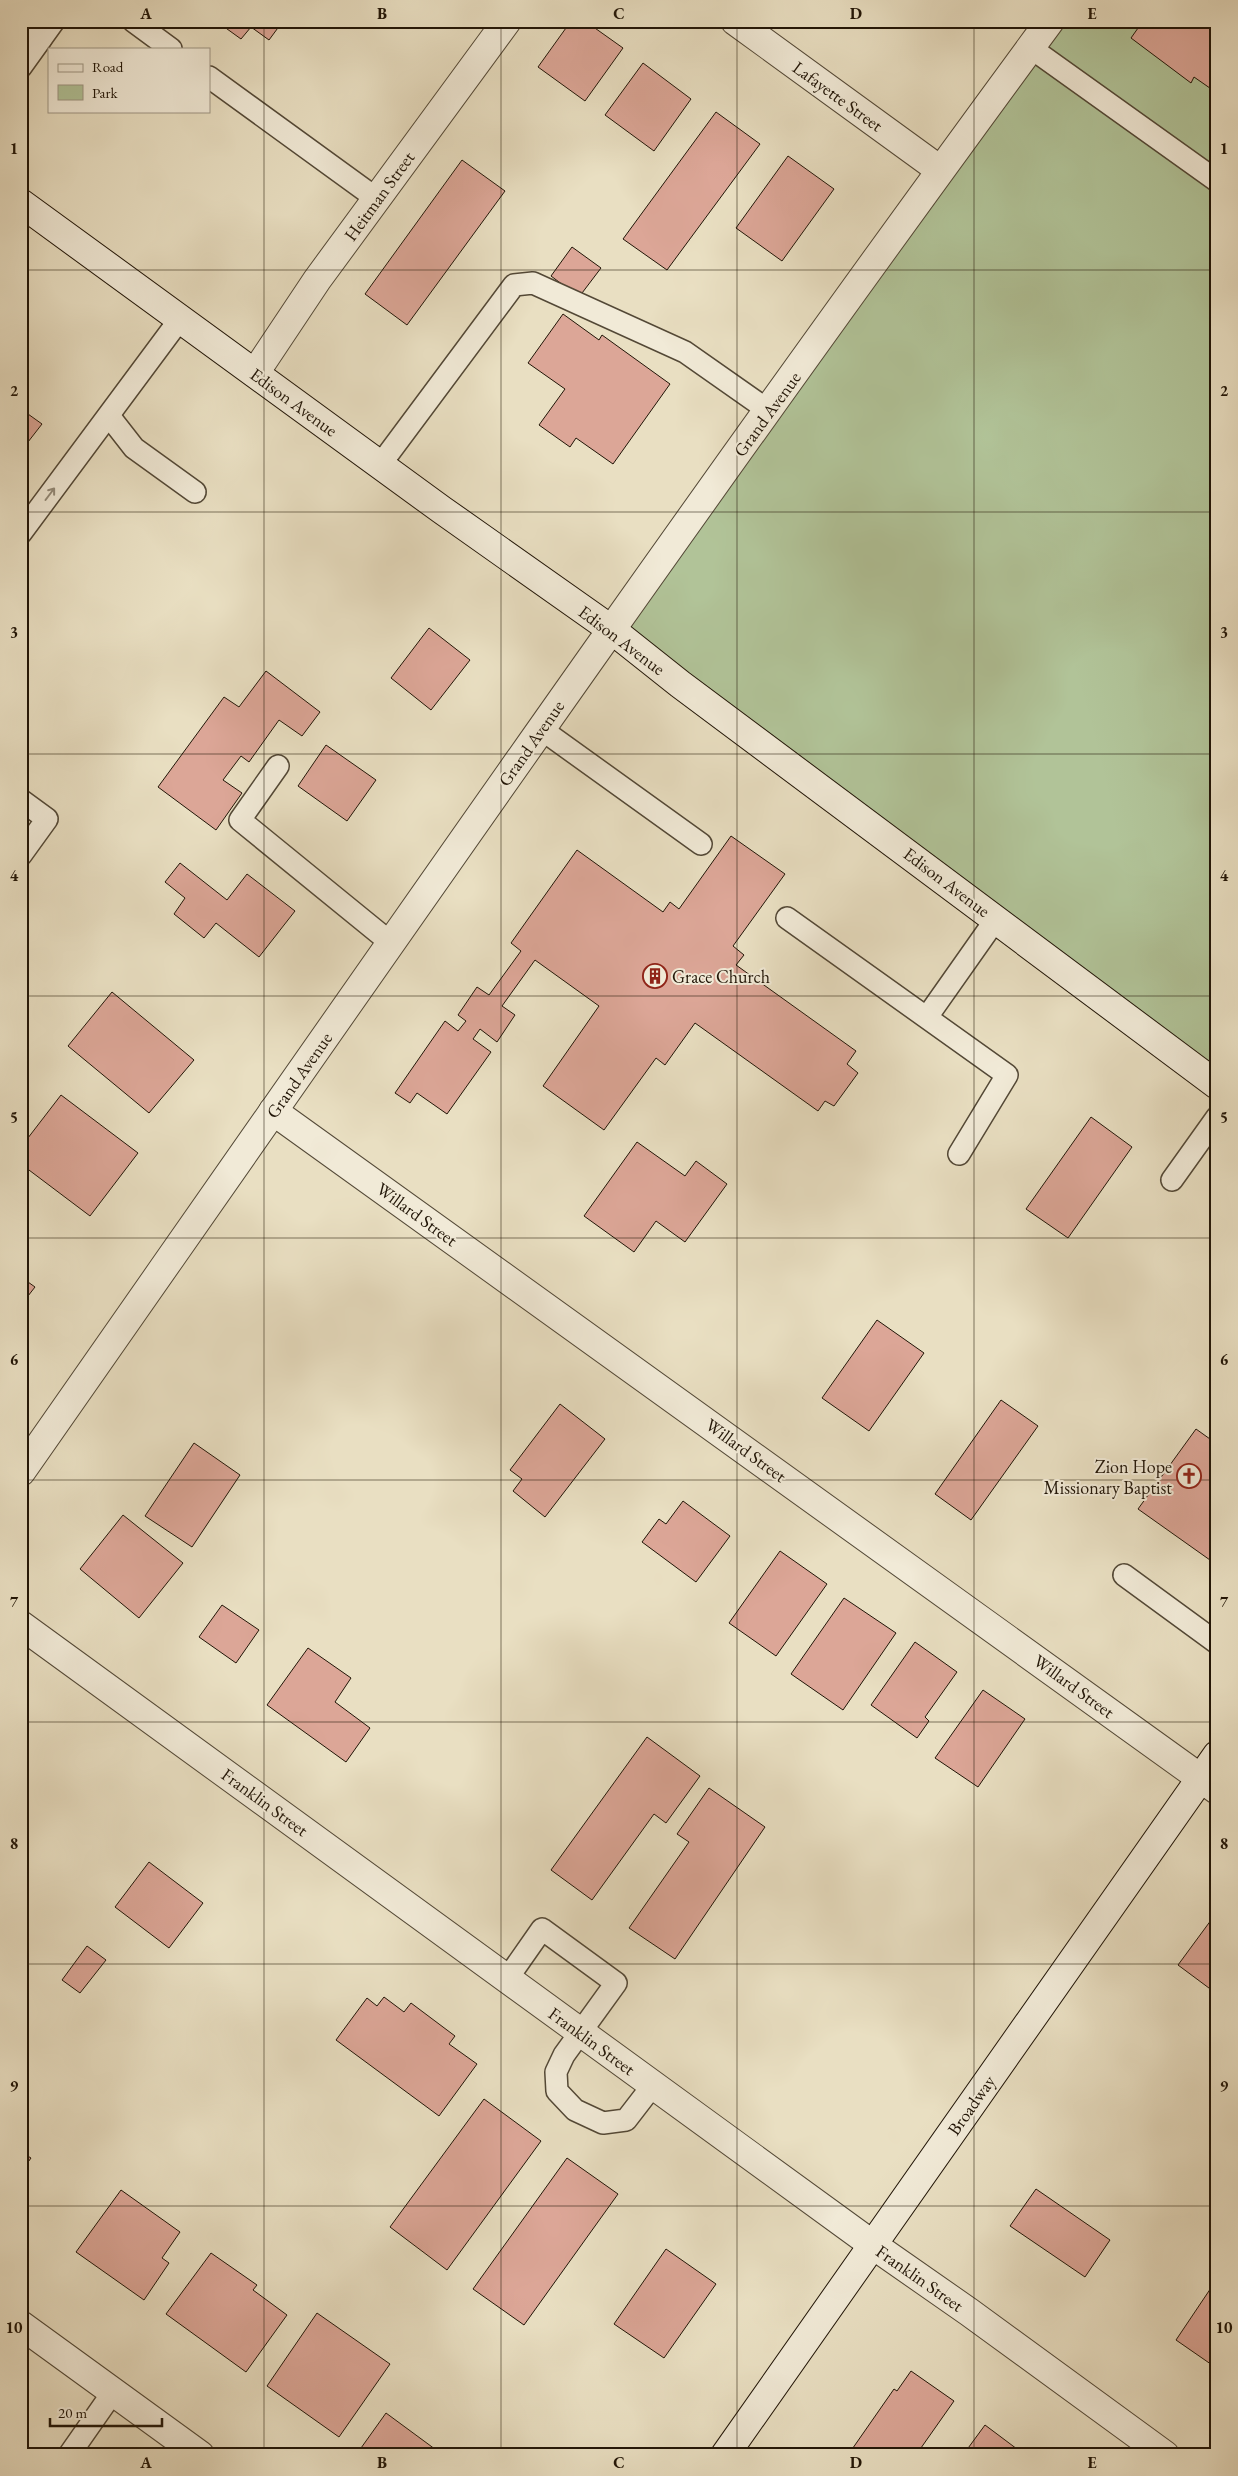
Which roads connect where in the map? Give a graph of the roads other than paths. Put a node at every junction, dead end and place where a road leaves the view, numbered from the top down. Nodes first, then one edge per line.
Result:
1 (54, 21) edge
2 (133, 21) edge
3 (507, 21) edge
4 (735, 21) edge
5 (1050, 21) edge
6 (21, 26) edge
7 (41, 39) junction
8 (169, 48) edge
9 (1030, 48) junction
10 (21, 67) edge
11 (210, 78) edge
12 (940, 170) junction
13 (1217, 181) edge
14 (377, 199) junction
15 (21, 203) edge
16 (180, 319) junction
17 (255, 373) junction
18 (769, 411) junction
19 (110, 416) junction
20 (380, 465) junction
21 (195, 492) dead end
22 (21, 533) edge
23 (612, 630) junction
24 (541, 729) junction
25 (278, 766) dead end
26 (21, 800) edge
27 (701, 844) dead end
28 (21, 855) edge
29 (787, 918) dead end
30 (996, 919) junction
31 (391, 943) junction
32 (927, 1017) junction
33 (1217, 1085) edge
34 (273, 1111) junction
35 (1217, 1117) edge
36 (959, 1154) dead end
37 (1172, 1180) dead end
38 (21, 1472) edge
39 (1124, 1575) dead end
40 (21, 1625) edge
41 (1217, 1644) edge
42 (1217, 1755) edge
43 (1208, 1784) edge
44 (507, 1979) junction
45 (581, 2033) junction
46 (653, 2085) junction
47 (873, 2246) junction
48 (21, 2325) edge
49 (113, 2392) junction
50 (69, 2455) edge
51 (200, 2455) edge
52 (724, 2455) edge
53 (1165, 2455) edge

1 - 7 lane
2 - 8 lane
3 - 14 street, Heitman Street
4 - 12 street, Lafayette Street
5 - 9 street, Grand Avenue
6 - 7 lane
7 - 10 lane
9 - 12 street, Grand Avenue
9 - 13 lane
11 - 14 lane
12 - 18 street, Grand Avenue
14 - 17 street, Heitman Street
15 - 16 street, Edison Avenue
16 - 17 street, Edison Avenue
16 - 19 lane
17 - 20 street, Edison Avenue
18 - 20 lane
18 - 23 street, Grand Avenue
19 - 21 lane
22 -> 19 lane
20 - 23 street, Edison Avenue
23 - 24 street, Grand Avenue
23 - 30 street, Edison Avenue
24 - 27 lane
24 - 31 street, Grand Avenue
25 - 31 lane
26 - 28 lane
29 - 32 lane
30 - 32 lane
30 - 33 street, Edison Avenue
31 - 34 street, Grand Avenue
32 - 36 lane
34 - 38 street, Grand Avenue
34 - 43 street, Willard Street
35 - 37 lane
39 - 41 lane
40 - 44 street, Franklin Street
42 - 43 street, Broadway
43 - 47 street, Broadway
44 - 45 street, Franklin Street
44 - 45 lane
45 - 46 street, Franklin Street
45 - 46 lane
46 - 47 street, Franklin Street
47 - 52 street, Broadway
47 - 53 street, Franklin Street
48 - 49 street
49 - 50 lane
49 - 51 street

